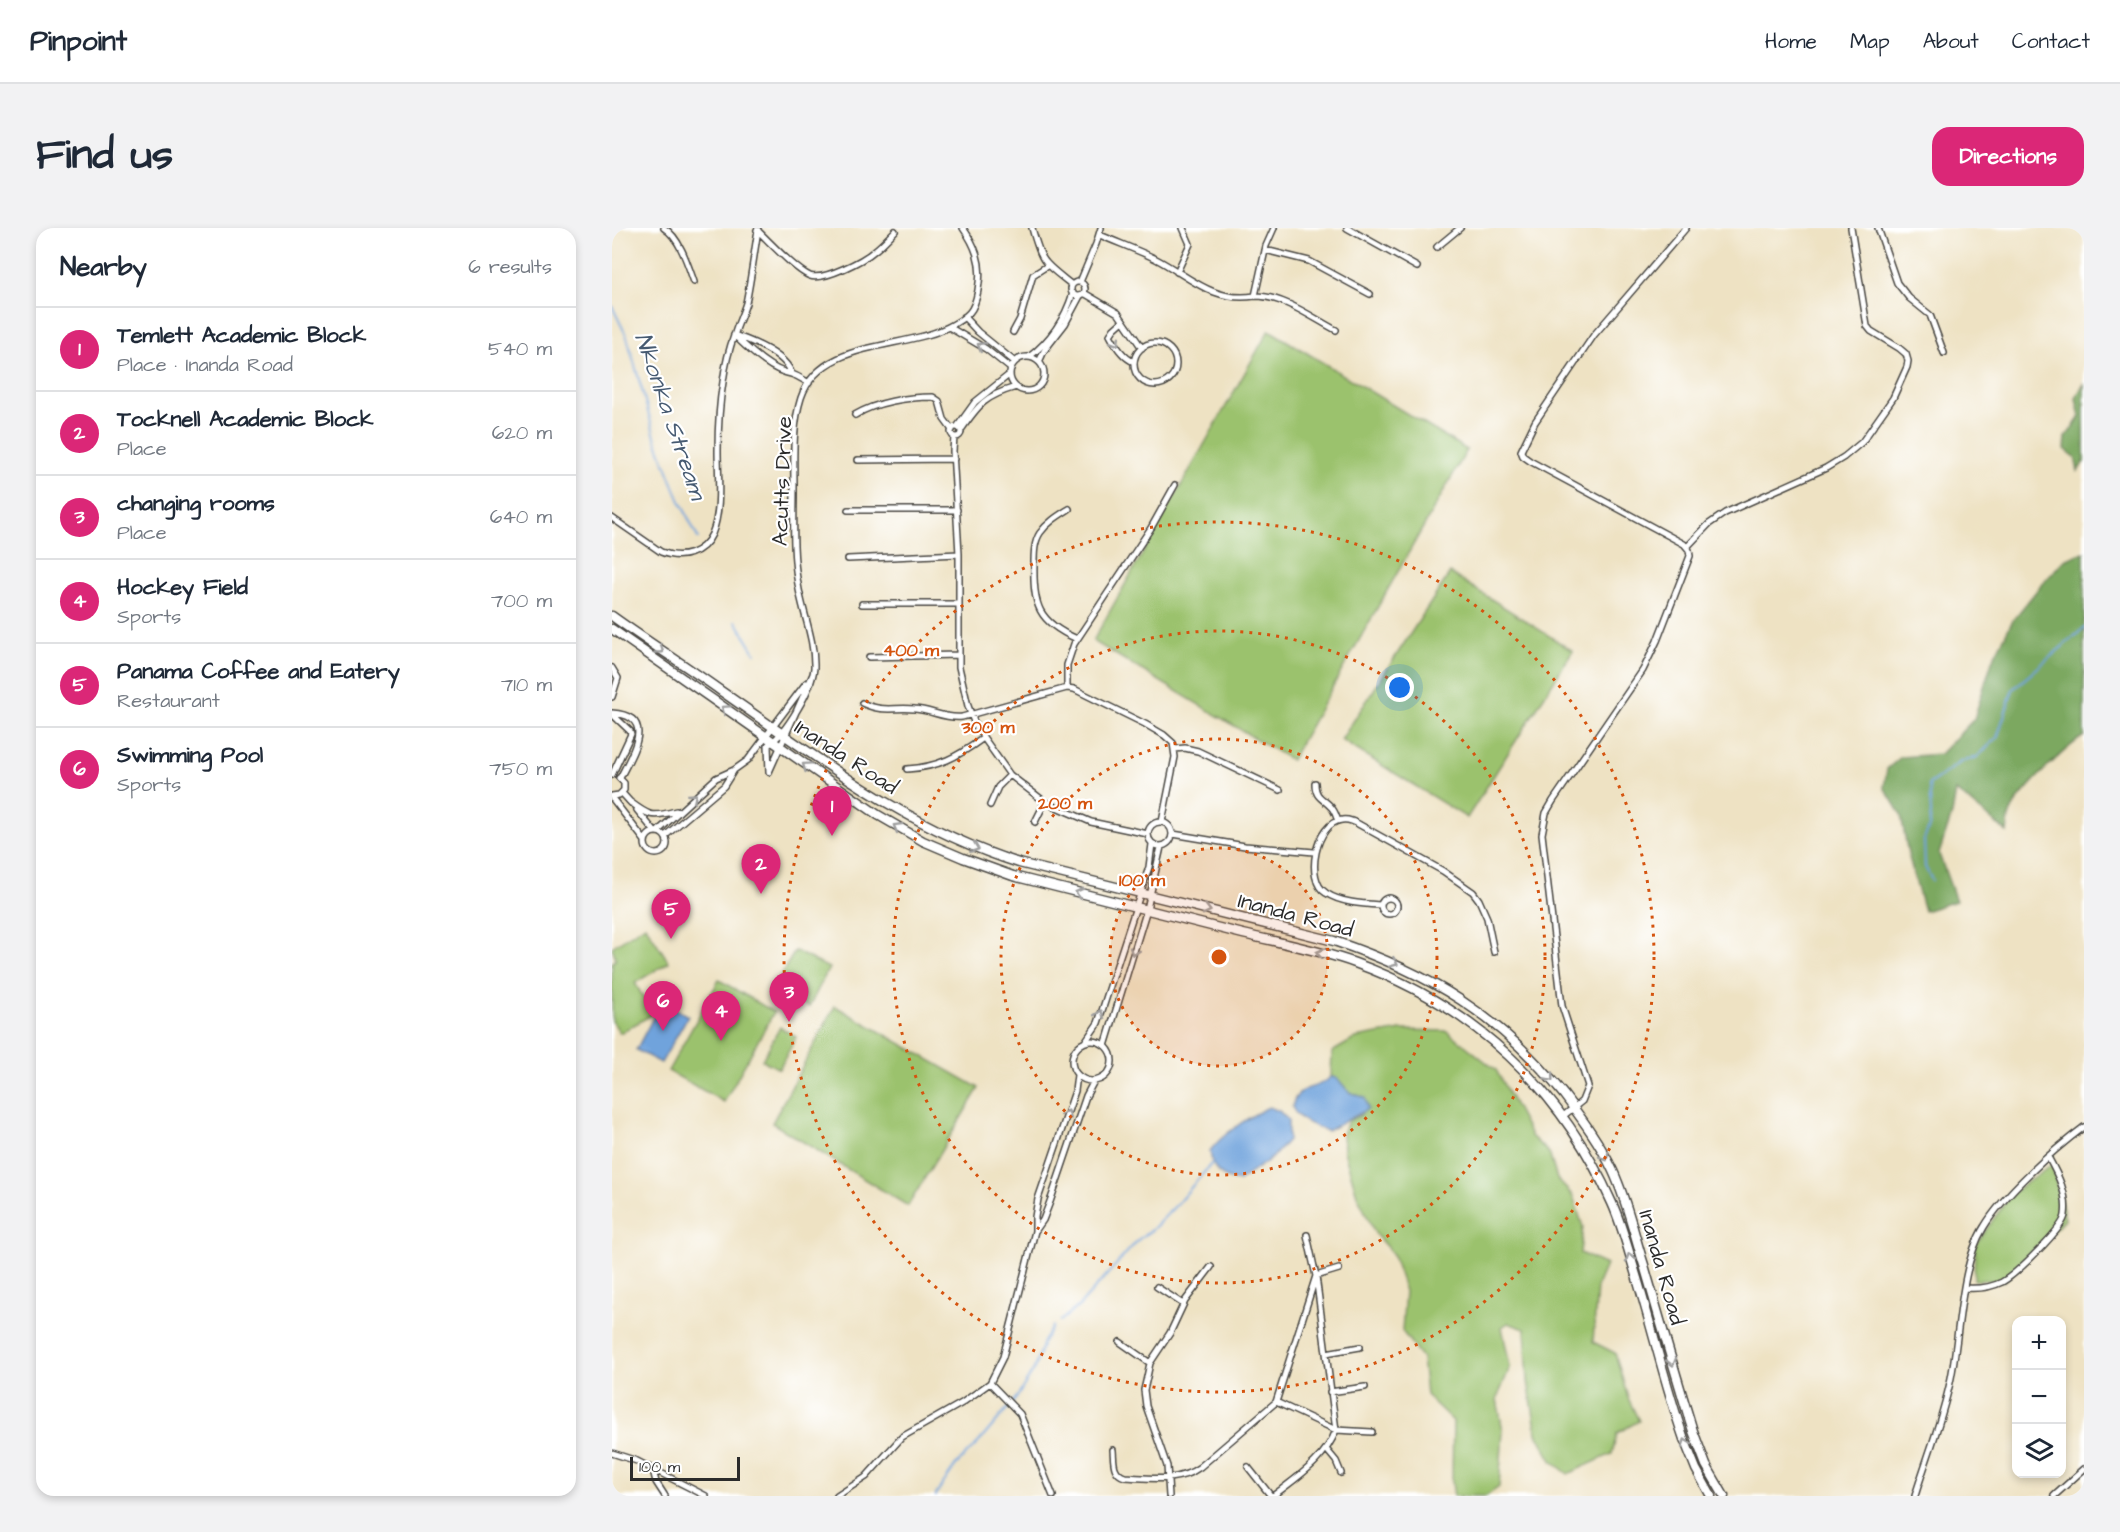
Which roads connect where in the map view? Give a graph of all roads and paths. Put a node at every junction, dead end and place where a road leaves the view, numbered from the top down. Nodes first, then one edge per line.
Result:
1 (664, 228) edge
2 (963, 228) edge
3 (1032, 228) edge
4 (1183, 228) edge
5 (1274, 228) edge
6 (1347, 228) edge
7 (1460, 228) edge
8 (1686, 228) edge
9 (1851, 228) edge
10 (1878, 228) edge
11 (757, 229) edge
12 (672, 230) edge
13 (895, 231) dead end
14 (1100, 231) edge
15 (1437, 247) dead end
16 (1265, 250) junction
17 (1047, 266) junction
18 (1417, 267) dead end
19 (1177, 272) junction
20 (694, 282) dead end
21 (1080, 282) junction
22 (1072, 285) junction
23 (1073, 294) junction
24 (1082, 294) junction
25 (1370, 294) dead end
26 (1255, 296) junction
27 (964, 317) junction
28 (1123, 321) junction
29 (949, 327) junction
30 (1336, 330) dead end
31 (1013, 332) dead end
32 (734, 335) junction
33 (1142, 348) junction
34 (1944, 353) dead end
35 (1029, 357) junction
36 (1015, 362) junction
37 (1039, 362) junction
38 (1134, 362) junction
39 (1010, 371) junction
40 (791, 372) junction
41 (809, 383) junction
42 (1016, 387) junction
43 (855, 415) dead end
44 (957, 429) junction
45 (954, 459) junction
46 (858, 460) dead end
47 (1175, 485) dead end
48 (1069, 509) dead end
49 (848, 510) dead end
50 (957, 510) junction
51 (612, 518) edge
52 (1687, 547) junction
53 (959, 554) junction
54 (848, 559) dead end
55 (862, 604) dead end
56 (958, 604) junction
57 (612, 616) edge
58 (612, 629) edge
59 (1077, 639) junction
60 (958, 655) junction
61 (869, 657) dead end
62 (612, 668) edge
63 (813, 674) junction
64 (1067, 688) junction
65 (612, 697) edge
66 (862, 703) dead end
67 (612, 713) edge
68 (970, 715) junction
69 (780, 733) junction
70 (982, 739) junction
71 (772, 742) junction
72 (1175, 749) junction
73 (908, 769) dead end
74 (734, 770) junction
75 (1010, 775) junction
76 (612, 776) edge
77 (620, 778) junction
78 (1315, 783) dead end
79 (1280, 790) dead end
80 (622, 793) junction
81 (612, 797) edge
82 (629, 801) junction
83 (1045, 802) junction
84 (990, 805) dead end
85 (678, 811) junction
86 (1338, 820) junction
87 (1035, 822) dead end
88 (1161, 822) junction
89 (656, 832) junction
90 (1148, 834) junction
91 (1173, 834) junction
92 (665, 836) junction
93 (645, 841) junction
94 (1152, 844) junction
95 (1161, 847) junction
96 (1314, 852) junction
97 (1145, 894) junction
98 (1381, 905) dead end
99 (1136, 907) junction
100 (1147, 909) junction
101 (1494, 951) dead end
102 (1085, 1042) junction
103 (1105, 1046) junction
104 (1077, 1075) junction
105 (1094, 1081) junction
106 (1574, 1107) junction
107 (1562, 1117) junction
108 (2084, 1127) edge
109 (1053, 1152) junction
110 (1065, 1157) junction
111 (2048, 1157) junction
112 (1038, 1199) junction
113 (1049, 1203) junction
114 (1035, 1231) junction
115 (1307, 1235) dead end
116 (1211, 1267) dead end
117 (1339, 1269) dead end
118 (1316, 1276) junction
119 (1157, 1287) dead end
120 (1965, 1288) junction
121 (1183, 1304) junction
122 (1306, 1307) junction
123 (1321, 1308) junction
124 (1120, 1342) dead end
125 (1360, 1347) dead end
126 (1326, 1353) junction
127 (1150, 1363) junction
128 (990, 1383) junction
129 (1365, 1388) dead end
130 (1330, 1392) junction
131 (1276, 1402) junction
132 (1336, 1430) junction
133 (1372, 1432) dead end
134 (1326, 1449) junction
135 (1113, 1450) dead end
136 (612, 1453) edge
137 (1248, 1467) dead end
138 (2084, 1469) edge
139 (653, 1470) junction
140 (1341, 1473) dead end
141 (1168, 1479) junction
142 (665, 1496) edge
143 (706, 1496) edge
144 (837, 1496) edge
145 (1053, 1496) edge
146 (1169, 1496) edge
147 (1272, 1496) edge
148 (1711, 1496) edge
149 (1724, 1496) edge
150 (1915, 1496) edge
151 (2054, 1496) edge

1 - 12 street
2 - 27 street, Acutts Drive
3 - 17 street
4 - 19 street
5 - 16 street
6 - 18 street
7 - 15 street
8 - 52 street
9 - 52 street
10 - 34 street
11 - 13 street
11 - 32 street
12 - 20 street
14 - 19 street
14 - 21 street
16 - 25 street
16 - 26 street
17 - 22 street
17 - 31 street
19 - 26 street
21 - 22 street
21 - 24 street
22 - 23 street
23 - 24 street
23 - 35 street
24 - 28 street
24 - 37 street
26 - 30 street
27 - 29 street, Acutts Drive
27 - 36 street
28 - 33 street
28 -> 38 street
39 -> 29 street
29 - 41 street, Acutts Drive
32 - 40 street
32 - 40 street
32 - 51 street
33 - 38 street
33 - 38 street
35 - 36 street
35 - 37 street
36 - 39 street
37 - 42 street
39 - 42 street
39 - 44 street
40 - 41 street
41 - 63 street, Acutts Drive
42 - 44 street
43 - 44 street
44 - 45 street
45 - 46 street
45 - 50 street
47 - 59 street
48 - 59 street
49 - 50 street
50 - 53 street
52 - 106 street
53 - 54 street
53 - 56 street
55 - 56 street
56 - 60 street
57 -> 69 main road, Inanda Road
71 -> 58 main road, Inanda Road
59 - 64 street
60 - 61 street
60 - 68 street
62 - 65 street
63 - 69 street, Acutts Drive
63 - 71 street
63 - 74 street
64 - 68 street
64 - 72 street
66 - 68 street
67 - 76 street
67 - 77 street
68 - 70 street
69 - 71 street, Acutts Drive
69 -> 97 main road, Inanda Road
70 - 73 street
70 - 75 street
99 -> 71 main road, Inanda Road
72 - 79 street
72 - 88 street
85 -> 74 street
74 - 92 street
75 - 83 street
75 - 84 street
76 - 77 street
77 - 80 street
78 - 86 street
80 - 81 street
80 - 82 street
81 - 93 street
82 - 85 street
82 - 89 street
83 - 87 street
83 - 90 street
85 - 89 street
86 - 96 street
86 - 101 street
88 - 90 street
88 - 91 street
89 - 92 street
89 - 93 street
90 - 94 street
91 - 95 street
91 - 96 street
92 - 93 street
94 - 95 street
94 - 97 street
95 - 97 street
96 - 98 street
97 - 99 street
97 - 100 street
97 -> 106 main road, Inanda Road
99 - 100 main road, Inanda Road
102 -> 99 street
100 -> 103 street
107 -> 100 main road, Inanda Road
102 - 103 street
102 - 104 street
103 - 105 street
104 - 105 street
109 -> 104 street
105 - 110 street
106 - 107 street
106 -> 149 main road, Inanda Road
148 -> 107 main road, Inanda Road
108 - 111 street
109 - 110 street
109 - 112 street
110 - 113 street
111 - 120 street
111 - 120 street
112 - 113 street
112 - 114 street
113 - 114 street
114 - 128 street
115 - 118 street
116 - 121 street
117 - 118 street
118 - 122 street
118 - 123 street
119 - 121 street
120 - 150 street
121 - 127 street
122 - 123 street
122 - 131 street
123 - 126 street
124 - 127 street
125 - 126 street
126 - 130 street
127 - 141 street
128 - 144 street
128 - 145 street
129 - 130 street
130 - 132 street
131 - 132 street
131 - 141 street
132 - 133 street
132 - 134 street
134 - 140 street
134 - 147 street
135 - 141 street
136 - 139 street
137 - 147 street
138 - 151 street
139 - 142 street
139 - 143 street
141 - 146 street

